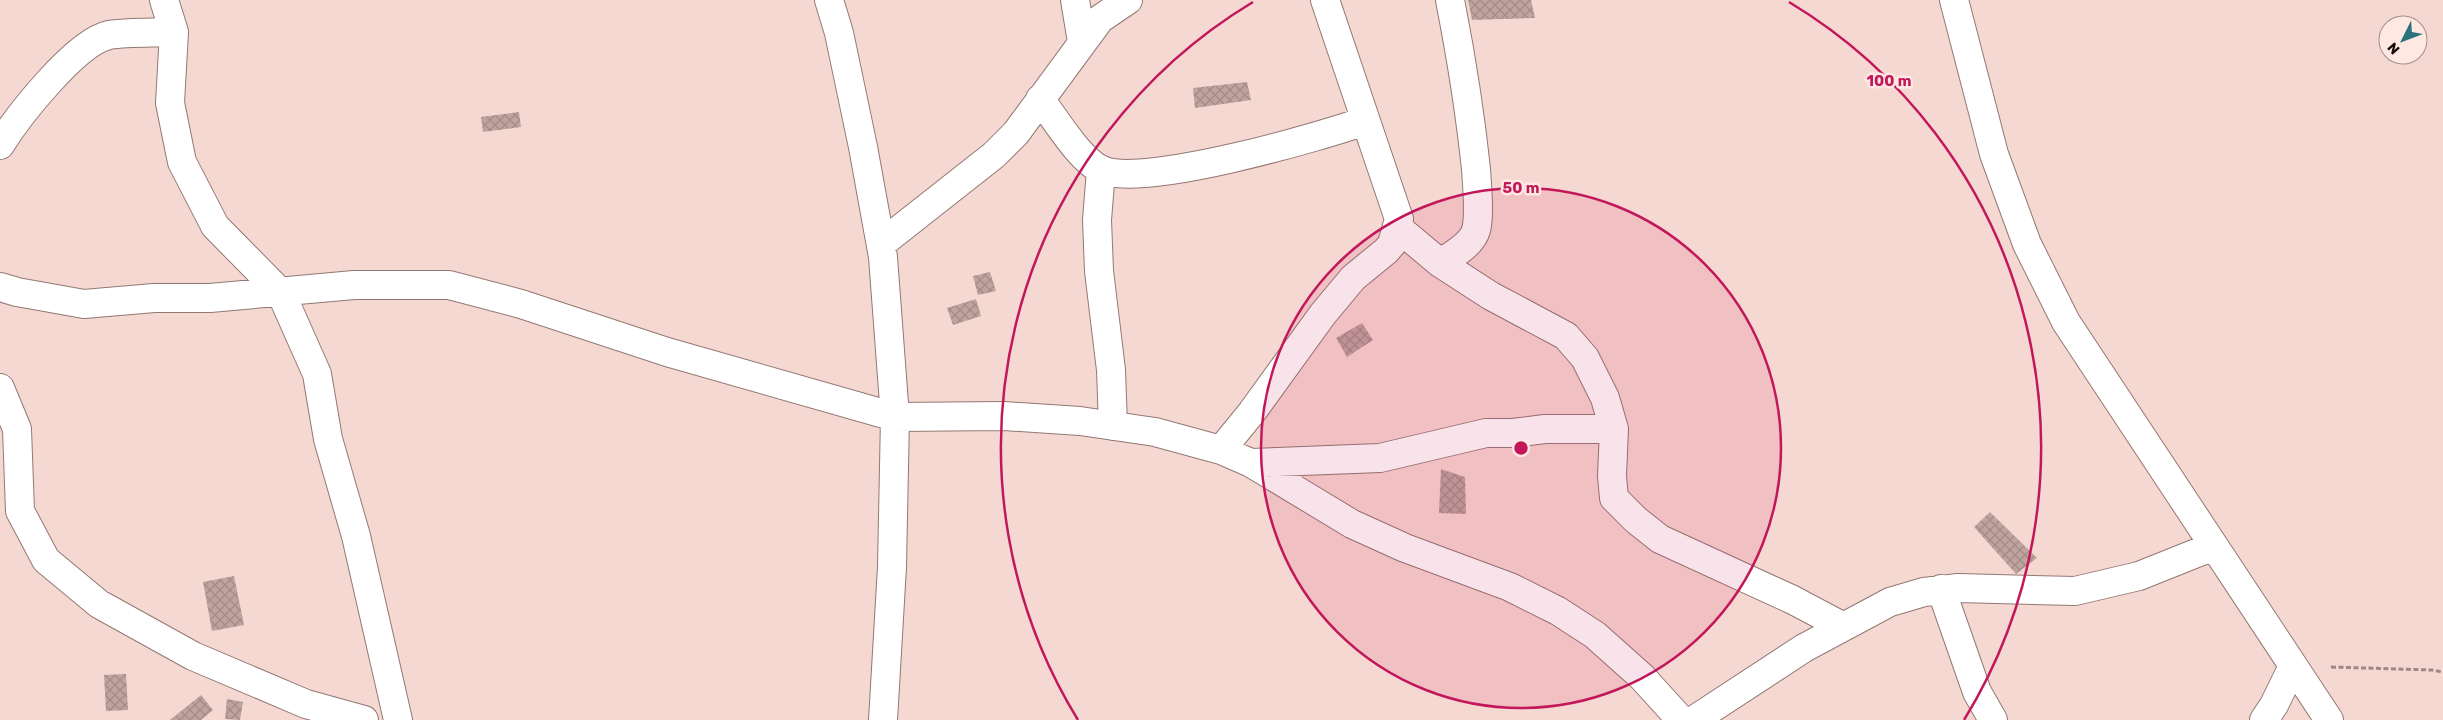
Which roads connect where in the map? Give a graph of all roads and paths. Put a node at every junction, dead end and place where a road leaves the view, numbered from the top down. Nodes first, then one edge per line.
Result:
1 (164, 0) edge
2 (829, 0) edge
3 (1075, 0) edge
4 (1128, 0) edge
5 (1326, 0) edge
6 (1450, 0) edge
7 (1954, 0) edge
8 (174, 32) junction
9 (1082, 42) junction
10 (1040, 99) junction
11 (1366, 121) junction
12 (0, 145) edge
13 (1102, 170) junction
14 (1397, 227) junction
15 (881, 244) junction
16 (1440, 263) junction
17 (0, 287) edge
18 (280, 293) junction
19 (0, 388) edge
20 (895, 417) junction
21 (1113, 426) junction
22 (1614, 429) junction
23 (1221, 450) junction
24 (1251, 464) junction
25 (2214, 546) junction
26 (1941, 589) junction
27 (1842, 626) junction
28 (2293, 666) junction
29 (2443, 672) edge
30 (364, 720) edge
31 (398, 720) edge
32 (883, 720) edge
33 (1681, 720) edge
34 (1694, 720) edge
35 (1993, 720) edge
36 (2264, 720) edge
37 (2329, 720) edge

1 - 8 street
2 - 15 street
3 - 9 street
4 - 9 street
5 - 11 street
6 - 16 street
7 - 25 street
8 - 12 street
8 - 18 street
9 - 10 street
10 - 13 street
10 - 15 street
11 - 13 street
11 - 14 street
13 - 21 street
14 - 16 street
14 - 23 street
15 - 20 street
16 - 22 street
17 - 18 street
18 - 20 street
18 - 31 street
19 - 30 street
20 - 21 street
20 - 32 street
21 - 23 street
22 - 24 street
22 - 27 street
23 - 24 street
24 - 33 street
25 - 26 street
25 - 28 street
26 - 27 street
26 - 35 street
27 - 34 street
28 - 29 path
28 - 36 street
28 - 37 street

